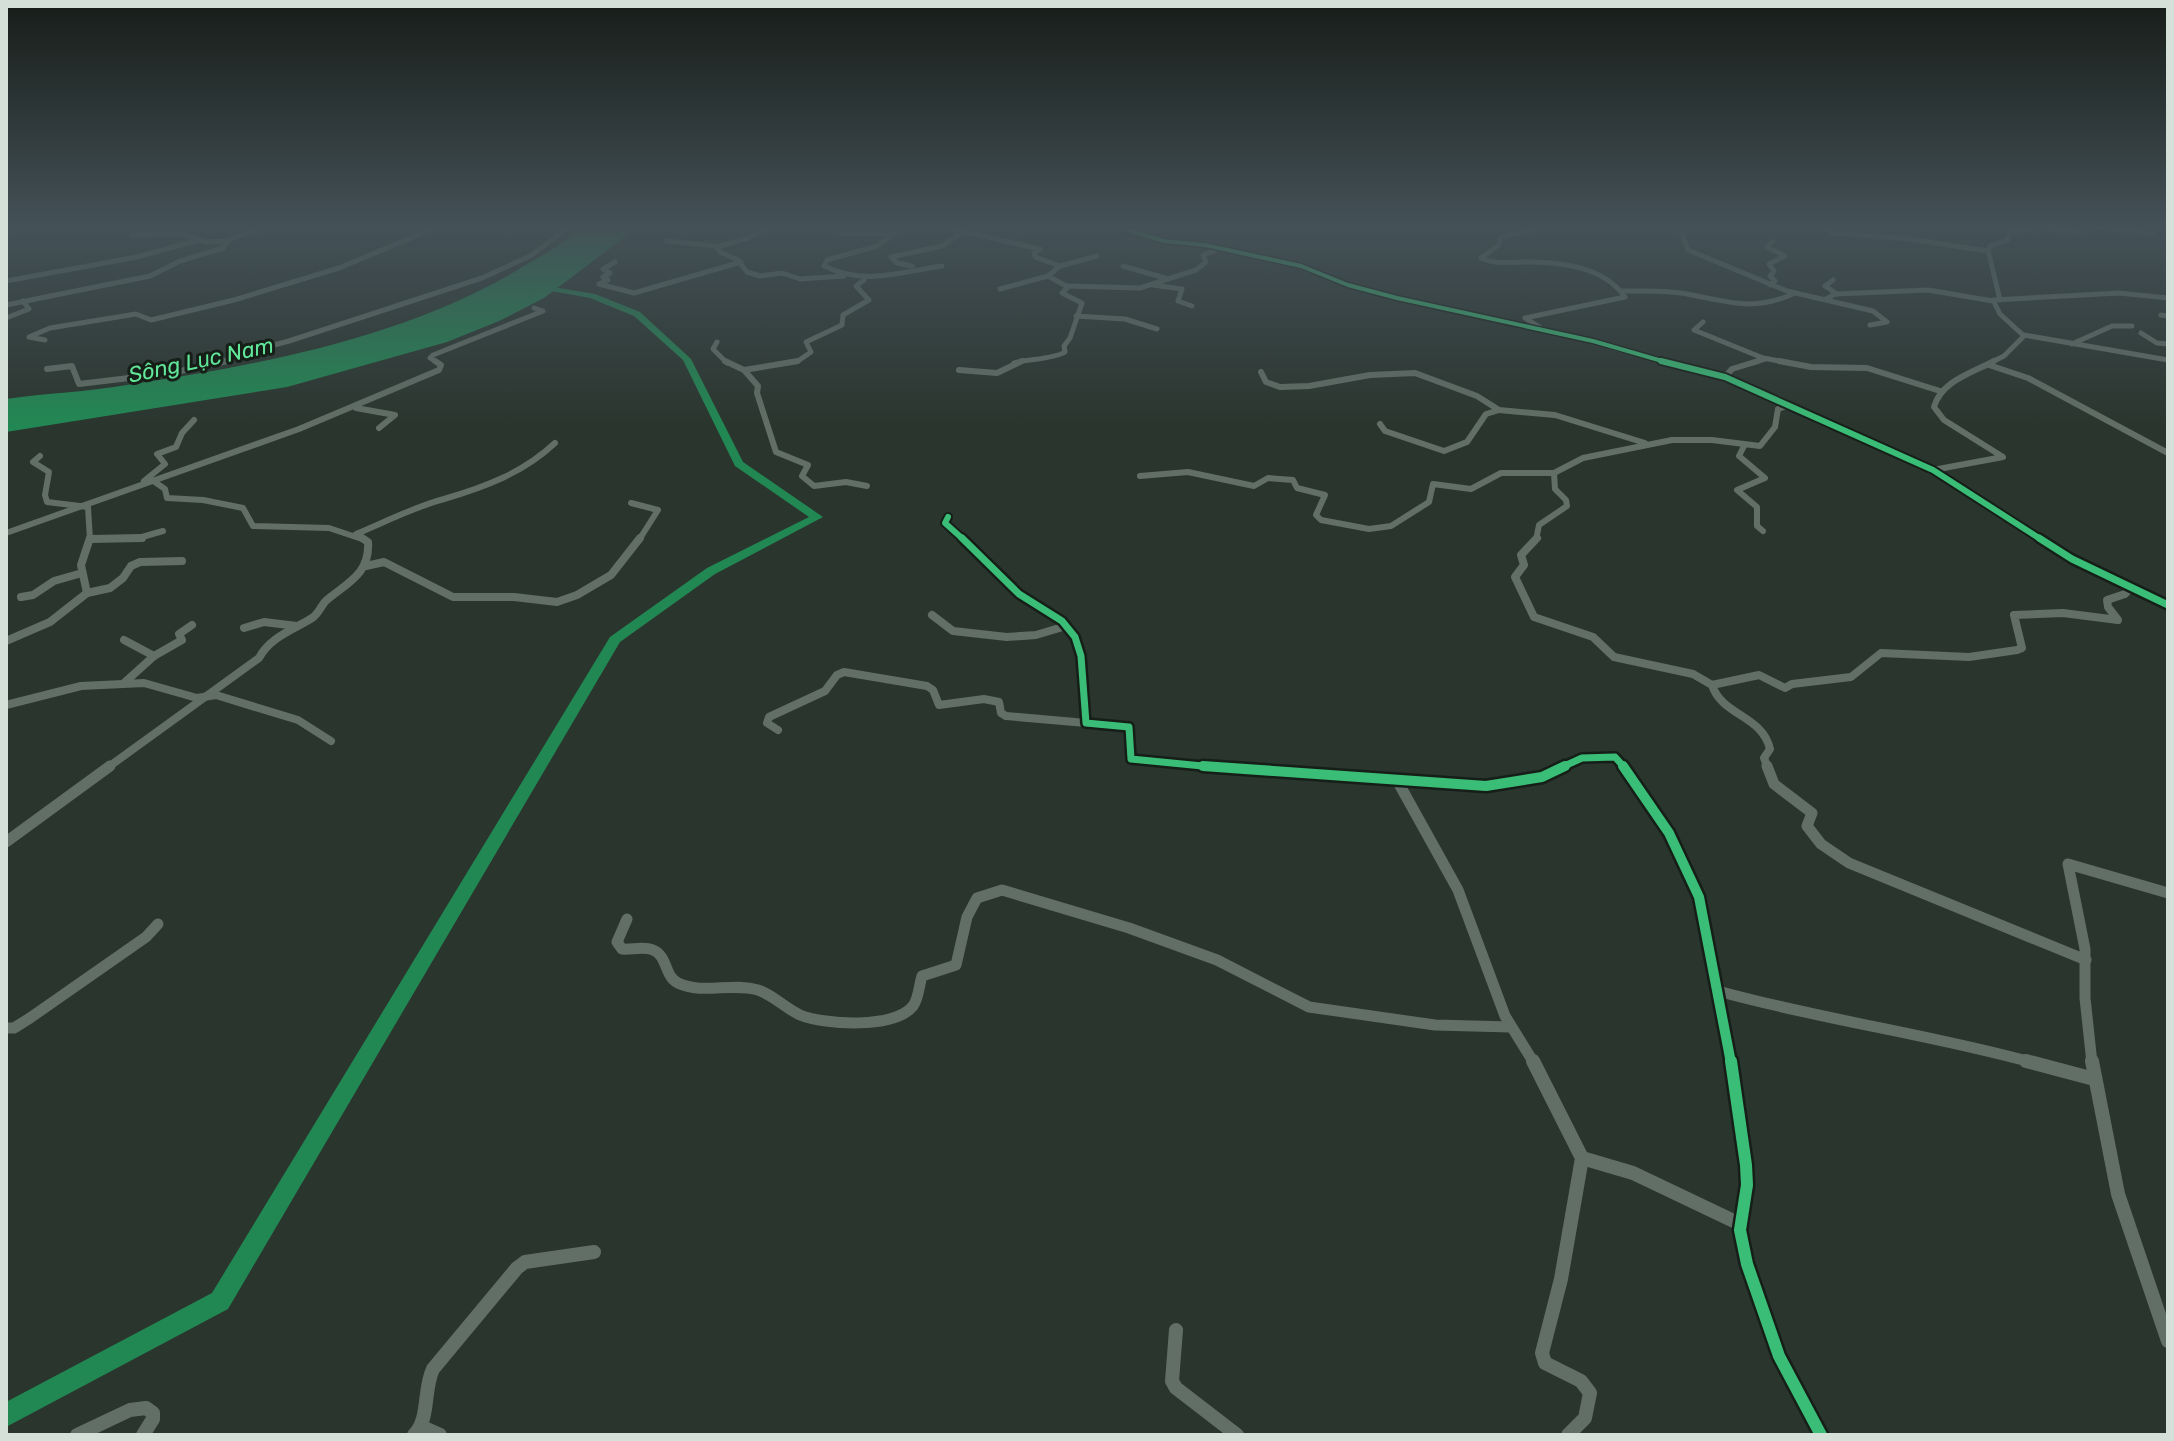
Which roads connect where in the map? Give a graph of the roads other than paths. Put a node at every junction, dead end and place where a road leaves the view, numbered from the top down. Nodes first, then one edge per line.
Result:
1 (70, 292) edge
2 (259, 292) edge
3 (438, 292) edge
4 (862, 292) edge
5 (1063, 292) edge
6 (1183, 292) edge
7 (1375, 292) edge
8 (1623, 292) edge
9 (1656, 292) edge
10 (1789, 292) edge
11 (1834, 292) edge
12 (1877, 292) edge
13 (1943, 292) edge
14 (1995, 292) edge
15 (1793, 294) junction
16 (1837, 294) junction
17 (2168, 298) edge
18 (1826, 299) junction
19 (1996, 300) junction
20 (23, 301) junction
21 (6, 305) edge
22 (1192, 306) dead end
23 (534, 308) dead end
24 (1076, 316) junction
25 (6, 318) edge
26 (1703, 322) dead end
27 (1870, 325) dead end
28 (2132, 326) dead end
29 (1541, 328) junction
30 (1157, 329) dead end
31 (2141, 333) dead end
32 (2024, 335) junction
33 (45, 340) dead end
34 (717, 342) dead end
35 (2072, 344) junction
36 (2168, 344) edge
37 (1765, 359) junction
38 (2168, 360) edge
39 (1989, 365) junction
40 (47, 369) dead end
41 (744, 370) junction
42 (959, 370) dead end
43 (1261, 372) dead end
44 (1725, 377) junction
45 (1940, 391) junction
46 (1790, 405) junction
47 (356, 408) junction
48 (1499, 410) junction
49 (194, 420) dead end
50 (1380, 424) dead end
51 (379, 428) dead end
52 (555, 443) dead end
53 (1649, 444) junction
54 (1744, 446) junction
55 (2168, 453) edge
56 (40, 456) dead end
57 (1933, 470) junction
58 (1554, 473) junction
59 (1140, 476) dead end
60 (152, 480) junction
61 (139, 486) junction
62 (867, 486) dead end
63 (631, 503) dead end
64 (88, 507) junction
65 (948, 517) dead end
66 (163, 531) dead end
67 (1763, 531) dead end
68 (6, 533) edge
69 (356, 534) junction
70 (90, 539) junction
71 (182, 561) dead end
72 (366, 566) junction
73 (82, 573) junction
74 (2130, 588) junction
75 (87, 593) junction
76 (21, 597) dead end
77 (2168, 605) edge
78 (932, 615) dead end
79 (192, 625) dead end
80 (297, 626) junction
81 (1066, 626) junction
82 (244, 628) dead end
83 (124, 640) dead end
84 (6, 641) edge
85 (154, 656) junction
86 (124, 683) junction
87 (1712, 685) junction
88 (204, 696) junction
89 (6, 705) edge
90 (1086, 723) junction
91 (778, 730) dead end
92 (331, 741) dead end
93 (1398, 782) junction
94 (6, 842) edge
95 (2168, 893) edge
96 (627, 919) dead end
97 (158, 924) dead end
98 (2086, 960) junction
99 (1718, 991) junction
100 (1511, 1027) junction
101 (6, 1028) edge
102 (2094, 1079) junction
103 (1582, 1158) junction
104 (1740, 1224) junction
105 (594, 1252) dead end
106 (1176, 1330) dead end
107 (2168, 1341) edge
108 (418, 1431) edge
109 (77, 1435) edge
110 (143, 1435) edge
111 (440, 1435) edge
112 (1237, 1435) edge
113 (1568, 1435) edge
114 (1821, 1435) edge

1 - 20 street
2 - 33 street
3 - 40 street
4 - 41 street
5 - 24 street
6 - 22 street
7 - 29 street
8 - 29 street
9 - 15 street
10 - 15 street
11 - 16 street
12 - 16 street
13 - 19 street
14 - 19 street
15 - 18 street
16 - 18 street
17 - 19 street
18 - 27 street
19 - 32 street
20 - 21 street
20 - 25 street
23 - 47 street
24 - 30 street
24 - 42 street
26 - 37 street
28 - 35 street
29 - 44 street
31 - 36 street
32 - 35 street
32 - 39 street
34 - 41 street
35 - 38 street
37 - 44 street
37 - 45 street
39 - 45 street
39 - 55 street
41 - 62 street
43 - 48 street
44 - 46 street
45 - 57 street
46 - 54 street
46 - 57 street
47 - 51 street
47 - 60 street
48 - 50 street
48 - 53 street
49 - 61 street
52 - 69 street
53 - 54 street
53 - 58 street
54 - 67 street
56 - 64 street
57 - 74 street
58 - 59 street
58 - 87 street
60 - 61 street
60 - 69 street
61 - 64 street
63 - 72 street
64 - 68 street
64 - 70 street
65 - 81 street
66 - 70 street
69 - 72 street
70 - 73 street
71 - 75 street
72 - 80 street
73 - 75 street
73 - 76 street
74 - 77 street
74 - 87 street
75 - 84 street
78 - 81 street
79 - 85 street
80 - 82 street
80 - 88 street
81 - 90 street
83 - 85 street
85 - 86 street
86 - 88 street
86 - 89 street
87 - 98 street
88 - 92 street
88 - 94 street
90 - 91 street
90 - 93 street
93 - 99 street
93 - 100 street
95 - 98 street
96 - 100 street
97 - 101 street
98 - 102 street
99 - 102 street
99 - 104 street
100 - 103 street
102 - 107 street
103 - 104 street
103 - 113 street
104 - 114 street
105 - 108 street
106 - 112 street
108 - 111 street
109 - 110 street

